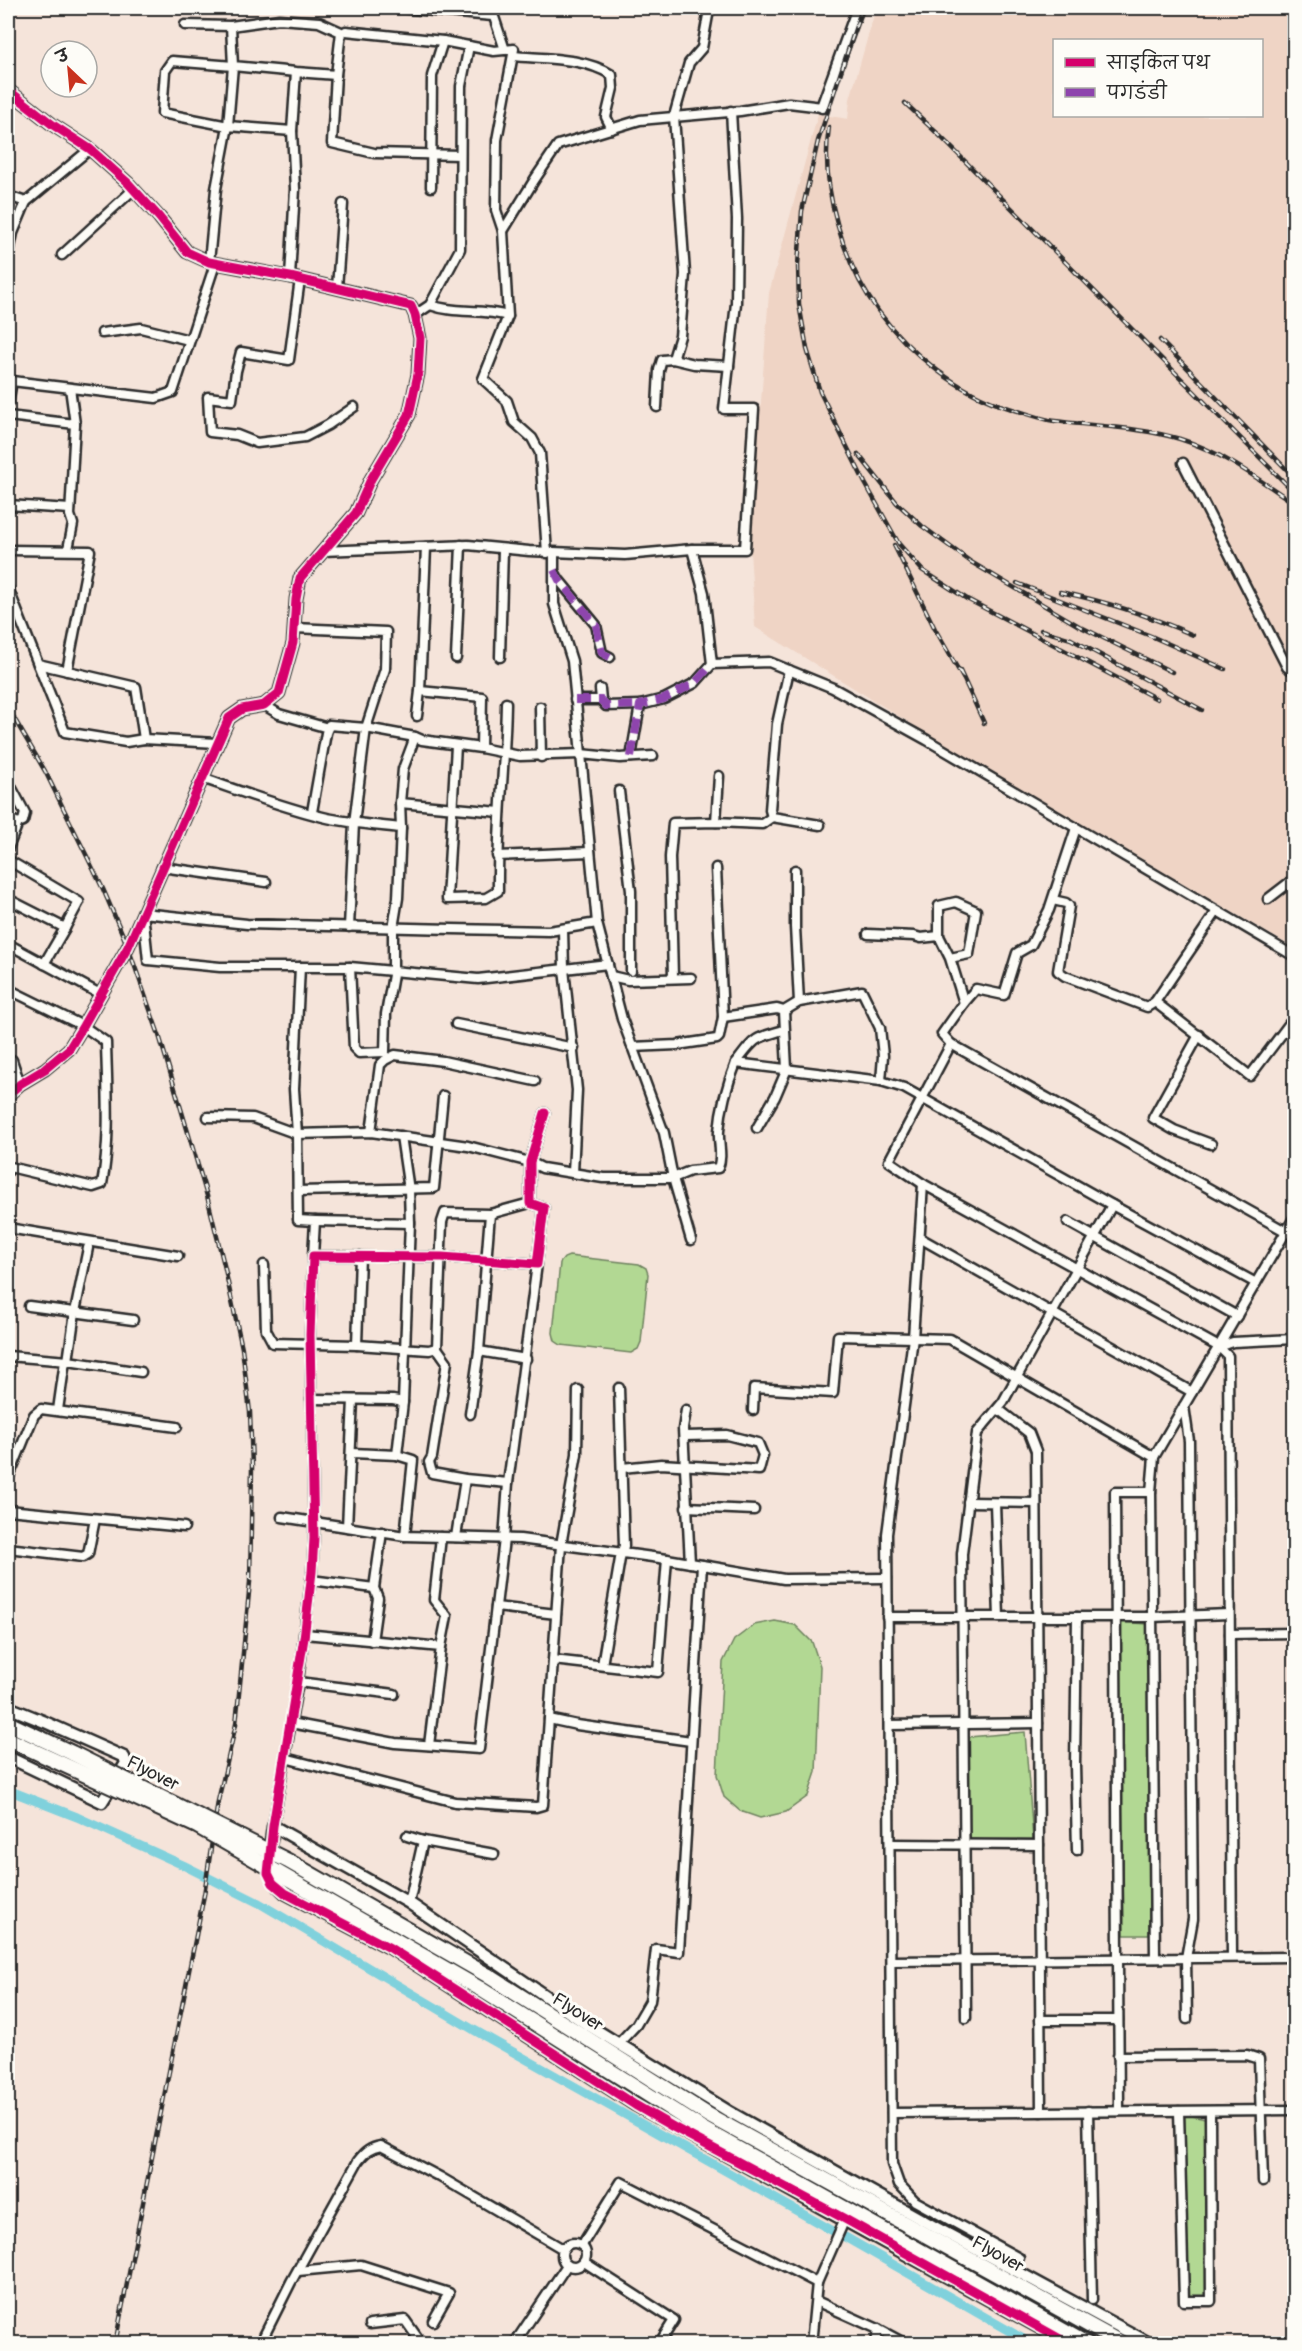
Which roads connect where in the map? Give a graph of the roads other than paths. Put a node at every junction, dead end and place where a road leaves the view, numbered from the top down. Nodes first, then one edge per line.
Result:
1 (399, 8) edge
2 (705, 8) edge
3 (858, 8) edge
4 (492, 12) edge
5 (185, 25) dead end
6 (231, 26) junction
7 (346, 31) dead end
8 (443, 40) junction
9 (469, 46) junction
10 (505, 50) junction
11 (513, 56) junction
12 (233, 66) junction
13 (296, 72) junction
14 (336, 75) junction
15 (8, 90) edge
16 (822, 107) joint
17 (731, 111) junction
18 (674, 116) junction
19 (228, 126) junction
20 (612, 129) junction
21 (292, 131) junction
22 (90, 149) junction
23 (460, 155) junction
24 (431, 156) junction
25 (431, 187) dead end
26 (134, 189) junction
27 (8, 196) edge
28 (26, 202) junction
29 (344, 204) dead end
30 (503, 231) junction
31 (62, 255) dead end
32 (8, 258) edge
33 (212, 263) junction
34 (295, 278) junction
35 (337, 288) junction
36 (430, 305) junction
37 (415, 315) junction
38 (508, 316) junction
39 (102, 333) dead end
40 (189, 340) junction
41 (673, 358) junction
42 (729, 366) junction
43 (70, 388) junction
44 (8, 403) edge
45 (354, 407) dead end
46 (657, 407) dead end
47 (8, 416) edge
48 (75, 424) junction
49 (1183, 463) dead end
50 (8, 505) edge
51 (70, 509) junction
52 (460, 545) junction
53 (426, 547) junction
54 (68, 549) junction
55 (503, 549) junction
56 (692, 549) junction
57 (8, 550) edge
58 (323, 551) junction
59 (550, 553) junction
60 (554, 570) junction
61 (8, 588) edge
62 (294, 628) junction
63 (500, 657) dead end
64 (610, 657) dead end
65 (456, 658) dead end
66 (38, 664) junction
67 (712, 664) junction
68 (789, 670) junction
69 (67, 671) junction
70 (1294, 671) edge
71 (600, 689) dead end
72 (420, 691) junction
73 (576, 700) junction
74 (601, 700) junction
75 (506, 703) dead end
76 (264, 705) junction
77 (640, 705) junction
78 (540, 707) dead end
79 (417, 716) dead end
80 (328, 728) junction
81 (366, 728) junction
82 (415, 737) junction
83 (144, 740) junction
84 (217, 743) junction
85 (456, 746) junction
86 (481, 748) junction
87 (581, 754) junction
88 (505, 755) junction
89 (653, 756) dead end
90 (541, 757) junction
91 (631, 757) junction
92 (719, 776) dead end
93 (202, 778) junction
94 (8, 781) edge
95 (619, 791) dead end
96 (400, 803) junction
97 (452, 807) junction
98 (312, 812) junction
99 (500, 812) junction
100 (772, 817) junction
101 (8, 818) edge
102 (716, 822) junction
103 (18, 823) junction
104 (354, 823) junction
105 (820, 825) dead end
106 (401, 828) junction
107 (1076, 828) junction
108 (8, 848) edge
109 (590, 852) junction
110 (497, 856) junction
111 (8, 860) edge
112 (162, 867) junction
113 (716, 868) dead end
114 (795, 870) dead end
115 (1294, 879) edge
116 (266, 882) dead end
117 (8, 899) edge
118 (1268, 899) dead end
119 (1053, 900) junction
120 (1217, 911) junction
121 (143, 913) junction
122 (597, 923) junction
123 (349, 927) junction
124 (65, 928) junction
125 (393, 928) junction
126 (563, 929) junction
127 (868, 934) dead end
128 (939, 936) junction
129 (8, 944) edge
130 (1294, 956) edge
131 (950, 958) junction
132 (44, 964) junction
133 (608, 964) junction
134 (300, 967) junction
135 (350, 967) junction
136 (564, 969) junction
137 (392, 971) junction
138 (631, 971) dead end
139 (610, 976) junction
140 (673, 978) junction
141 (691, 978) dead end
142 (8, 989) edge
143 (100, 994) junction
144 (799, 1002) junction
145 (1155, 1002) junction
146 (964, 1003) junction
147 (784, 1011) junction
148 (723, 1017) junction
149 (456, 1024) dead end
150 (1294, 1024) edge
151 (83, 1026) junction
152 (784, 1030) junction
153 (1199, 1035) junction
154 (951, 1044) junction
155 (632, 1047) junction
156 (573, 1048) junction
157 (8, 1058) edge
158 (736, 1063) junction
159 (787, 1069) junction
160 (536, 1081) dead end
161 (881, 1081) junction
162 (20, 1084) junction
163 (8, 1093) edge
164 (443, 1096) dead end
165 (923, 1098) junction
166 (545, 1113) dead end
167 (208, 1117) dead end
168 (757, 1128) dead end
169 (371, 1132) junction
170 (297, 1134) junction
171 (401, 1136) junction
172 (437, 1141) junction
173 (1211, 1144) dead end
174 (530, 1162) junction
175 (8, 1171) edge
176 (573, 1173) junction
177 (673, 1178) junction
178 (923, 1184) junction
179 (409, 1190) junction
180 (298, 1191) junction
181 (530, 1203) junction
182 (1112, 1205) junction
183 (490, 1214) junction
184 (1294, 1218) edge
185 (315, 1221) junction
186 (1068, 1222) dead end
187 (410, 1223) junction
188 (8, 1228) edge
189 (1290, 1234) edge
190 (920, 1238) junction
191 (1094, 1238) junction
192 (691, 1240) dead end
193 (88, 1248) dead end
194 (178, 1256) dead end
195 (313, 1256) junction
196 (360, 1256) junction
197 (408, 1257) junction
198 (442, 1257) junction
199 (487, 1260) junction
200 (537, 1264) junction
201 (264, 1265) dead end
202 (1077, 1269) junction
203 (1256, 1283) junction
204 (29, 1306) dead end
205 (75, 1312) junction
206 (1052, 1313) junction
207 (1237, 1316) junction
208 (133, 1320) dead end
209 (914, 1338) junction
210 (1294, 1339) edge
211 (310, 1344) junction
212 (357, 1345) junction
213 (405, 1347) junction
214 (1219, 1347) junction
215 (437, 1348) junction
216 (479, 1351) junction
217 (8, 1356) edge
218 (526, 1359) junction
219 (67, 1361) junction
220 (141, 1372) dead end
221 (1016, 1378) junction
222 (619, 1388) dead end
223 (578, 1390) dead end
224 (1192, 1392) junction
225 (311, 1399) junction
226 (353, 1400) junction
227 (403, 1402) junction
228 (1184, 1406) junction
229 (998, 1409) junction
230 (58, 1410) junction
231 (686, 1410) dead end
232 (753, 1410) dead end
233 (470, 1414) dead end
234 (177, 1427) dead end
235 (685, 1436) junction
236 (352, 1453) junction
237 (397, 1455) junction
238 (1154, 1457) junction
239 (684, 1467) junction
240 (622, 1468) junction
241 (8, 1479) edge
242 (465, 1479) junction
243 (508, 1483) junction
244 (1151, 1492) junction
245 (968, 1502) junction
246 (995, 1503) junction
247 (1036, 1503) junction
248 (686, 1507) junction
249 (8, 1510) edge
250 (754, 1510) dead end
251 (282, 1517) dead end
252 (95, 1519) junction
253 (313, 1522) junction
254 (184, 1527) dead end
255 (347, 1527) junction
256 (382, 1532) junction
257 (405, 1536) junction
258 (441, 1537) junction
259 (456, 1537) junction
260 (504, 1539) junction
261 (561, 1545) junction
262 (8, 1548) edge
263 (621, 1553) junction
264 (667, 1559) junction
265 (690, 1563) junction
266 (702, 1565) junction
267 (887, 1578) junction
268 (311, 1580) junction
269 (374, 1588) junction
270 (496, 1607) junction
271 (556, 1614) junction
272 (1229, 1614) junction
273 (1190, 1616) junction
274 (887, 1617) junction
275 (962, 1617) junction
276 (999, 1617) junction
277 (1037, 1617) junction
278 (1077, 1617) junction
279 (1116, 1617) junction
280 (1152, 1617) junction
281 (1294, 1633) edge
282 (305, 1634) junction
283 (1230, 1634) junction
284 (372, 1641) junction
285 (441, 1647) junction
286 (553, 1660) junction
287 (602, 1665) junction
288 (298, 1682) junction
289 (394, 1694) dead end
290 (8, 1707) edge
291 (549, 1719) junction
292 (291, 1722) junction
293 (1038, 1722) junction
294 (8, 1723) edge
295 (963, 1724) junction
296 (889, 1725) junction
297 (8, 1739) edge
298 (691, 1741) junction
299 (429, 1745) junction
300 (8, 1757) edge
301 (285, 1758) junction
302 (273, 1826) junction
303 (407, 1836) dead end
304 (423, 1841) junction
305 (890, 1844) junction
306 (964, 1845) junction
307 (1039, 1845) junction
308 (1077, 1850) dead end
309 (494, 1854) dead end
310 (410, 1904) junction
311 (1232, 1957) junction
312 (1294, 1957) edge
313 (1118, 1958) junction
314 (1155, 1958) junction
315 (1186, 1958) junction
316 (1040, 1959) junction
317 (966, 1960) junction
318 (891, 1961) junction
319 (966, 2018) dead end
320 (1187, 2019) dead end
321 (1040, 2020) junction
322 (1118, 2020) junction
323 (619, 2043) junction
324 (1118, 2056) junction
325 (1294, 2110) edge
326 (1088, 2111) junction
327 (1119, 2111) junction
328 (1179, 2111) junction
329 (1259, 2111) junction
330 (1041, 2112) junction
331 (1210, 2112) junction
332 (892, 2113) junction
333 (727, 2148) junction
334 (1263, 2181) dead end
335 (845, 2219) junction
336 (582, 2245) junction
337 (563, 2249) junction
338 (1019, 2258) dead end
339 (584, 2262) junction
340 (567, 2265) junction
341 (297, 2271) junction
342 (818, 2283) junction
343 (1092, 2300) dead end
344 (816, 2301) junction
345 (433, 2321) dead end
346 (370, 2324) dead end
347 (878, 2329) junction
348 (8, 2342) edge
349 (12, 2343) edge
350 (261, 2343) edge
351 (422, 2343) edge
352 (514, 2343) edge
353 (659, 2343) edge
354 (811, 2343) edge
355 (876, 2343) edge
356 (906, 2343) edge
357 (1069, 2343) edge
358 (1087, 2343) edge
359 (1123, 2343) edge
360 (1151, 2343) edge

1 - 4 street
2 - 18 street
3 - 16 street
4 - 10 street
5 - 6 street
6 - 12 street
6 - 14 street
7 - 8 street
8 - 9 street
8 - 24 street
9 - 10 street
9 - 23 street
10 - 11 street
11 - 20 street
11 - 30 street
12 - 13 street
12 - 19 street
12 - 19 street
13 - 14 street
13 - 21 street
14 - 24 street
15 - 22 street
16 - 17 street
17 - 18 street
17 - 42 street
18 - 20 street
18 - 41 street
19 - 21 street
19 - 33 street
20 - 30 street
21 - 34 street
22 - 26 street
22 - 28 street
23 - 24 street
23 - 36 street
24 - 25 street
26 - 31 street
26 - 33 street
27 - 28 street
28 - 32 street
29 - 35 street
30 - 38 street
33 - 34 street
33 - 40 street
34 - 35 street
34 - 45 street
35 - 37 street
36 - 37 street
36 - 38 street
37 - 58 street
38 - 59 street
39 - 40 street
40 - 43 street
41 - 42 street
41 - 46 street
42 - 56 street
43 - 44 street
43 - 48 street
47 - 48 street
48 - 51 street
49 - 70 street
50 - 51 street
51 - 54 street
52 - 53 street
52 - 55 street
52 - 65 street
53 - 58 street
53 - 72 street
54 - 57 street
54 - 69 street
55 - 59 street
55 - 63 street
56 - 59 street
56 - 67 street
58 - 62 street
59 - 60 street
60 - 64 street
60 - 73 street
61 - 66 street
62 - 76 street
62 - 81 street
66 - 69 street
66 - 83 street
67 - 68 street
67 - 77 street
68 - 100 street
68 - 107 street
69 - 83 street
71 - 74 street
72 - 79 street
72 - 86 street
73 - 74 street
73 - 87 street
74 - 77 street
75 - 88 street
76 - 80 street
76 - 84 street
77 - 91 street
78 - 90 street
80 - 81 street
80 - 98 street
81 - 82 street
81 - 104 street
82 - 85 street
82 - 96 street
83 - 84 street
84 - 93 street
85 - 86 street
85 - 97 street
86 - 88 street
87 - 90 street
87 - 91 street
87 - 109 street
88 - 90 street
88 - 99 street
89 - 91 street
92 - 102 street
93 - 98 street
93 - 112 street
94 - 103 street
95 - 138 street
96 - 97 street
96 - 106 street
97 - 99 street
97 - 110 street
98 - 104 street
99 - 110 street
100 - 102 street
100 - 105 street
101 - 103 street
102 - 140 street
103 - 108 street
104 - 106 street
104 - 123 street
106 - 125 street
107 - 119 street
107 - 120 street
109 - 110 street
109 - 122 street
111 - 124 street
112 - 116 street
112 - 121 street
113 - 148 street
114 - 144 street
115 - 118 street
117 - 124 street
119 - 145 street
119 - 146 street
120 - 130 street
120 - 145 street
121 - 123 street
121 - 134 street
121 - 143 street
122 - 126 street
122 - 133 street
123 - 125 street
124 - 132 street
125 - 126 street
125 - 137 street
126 - 136 street
127 - 128 street
128 - 131 street
128 - 131 street
129 - 132 street
131 - 146 street
132 - 143 street
133 - 136 street
133 - 139 street
134 - 135 street
134 - 170 street
135 - 137 street
135 - 137 street
136 - 137 street
136 - 156 street
139 - 140 street
139 - 155 street
140 - 141 street
142 - 151 street
143 - 151 street
144 - 147 street
144 - 161 street
145 - 153 street
146 - 154 street
147 - 148 street
147 - 152 street
148 - 155 street
149 - 156 street
150 - 153 street
151 - 162 street
151 - 175 street
152 - 158 street
152 - 159 street
153 - 173 street
154 - 165 street
154 - 189 street
155 - 177 street
156 - 176 street
157 - 162 street
158 - 159 street
158 - 177 street
159 - 161 street
159 - 168 street
160 - 169 street
161 - 165 street
162 - 163 street
164 - 172 street
165 - 178 street
165 - 182 street
166 - 174 street
167 - 170 street
169 - 170 street
169 - 171 street
170 - 180 street
171 - 172 street
171 - 179 street
172 - 174 street
172 - 179 street
174 - 176 street
174 - 181 street
176 - 177 street
177 - 192 street
178 - 190 street
178 - 202 street
179 - 180 street
179 - 187 street
180 - 185 street
181 - 183 street
181 - 200 street
182 - 191 street
182 - 203 street
183 - 198 street
183 - 199 street
184 - 189 street
185 - 187 street
185 - 195 street
186 - 191 street
187 - 197 street
188 - 194 street
189 - 203 street
190 - 206 street
190 - 209 street
191 - 202 street
191 - 207 street
193 - 205 street
195 - 196 street
195 - 211 street
196 - 197 street
196 - 212 street
197 - 198 street
197 - 213 street
198 - 199 street
198 - 215 street
199 - 200 street
199 - 216 street
200 - 218 street
201 - 211 street
202 - 206 street
202 - 214 street
203 - 207 street
204 - 205 street
205 - 208 street
205 - 219 street
206 - 221 street
206 - 224 street
207 - 214 street
209 - 221 street
209 - 232 street
209 - 267 street
210 - 214 street
211 - 212 street
211 - 225 street
212 - 213 street
213 - 215 street
213 - 227 street
214 - 224 street
214 - 272 street
215 - 242 street
216 - 218 street
216 - 233 street
217 - 219 street
218 - 243 street
219 - 220 street
219 - 230 street
221 - 229 street
221 - 238 street
222 - 240 street
223 - 261 street
224 - 228 street
225 - 226 street
225 - 253 street
226 - 227 street
226 - 236 street
227 - 237 street
228 - 238 street
228 - 273 street
229 - 245 street
229 - 247 street
230 - 234 street
230 - 241 street
231 - 235 street
235 - 239 street
235 - 239 street
236 - 237 street
236 - 255 street
237 - 257 street
238 - 244 street
239 - 240 street
239 - 248 street
240 - 263 street
242 - 243 street
242 - 259 street
243 - 260 street
244 - 279 street
244 - 280 street
245 - 246 street
245 - 275 street
246 - 247 street
246 - 276 street
247 - 277 street
248 - 250 street
248 - 265 street
249 - 252 street
251 - 253 street
252 - 254 street
252 - 262 street
253 - 255 street
253 - 268 street
255 - 256 street
256 - 257 street
256 - 269 street
257 - 258 street
258 - 259 street
258 - 285 street
259 - 260 street
260 - 261 street
260 - 270 street
261 - 263 street
261 - 271 street
263 - 264 street
263 - 287 street
264 - 265 street
264 - 287 street
265 - 266 street
266 - 267 street
266 - 298 street
267 - 274 street
268 - 269 street
268 - 282 street
269 - 284 street
270 - 271 street
270 - 299 street
271 - 286 street
272 - 273 street
272 - 283 street
273 - 280 street
273 - 315 street
274 - 275 street
274 - 296 street
275 - 276 street
275 - 295 street
276 - 277 street
277 - 278 street
277 - 293 street
278 - 279 street
278 - 308 street
279 - 280 street
279 - 313 street
280 - 314 street
281 - 283 street
282 - 284 street
282 - 288 street
283 - 311 street
284 - 285 street
285 - 299 street
286 - 287 street
286 - 291 street
288 - 289 street
288 - 292 street
290 - 300 street
291 - 298 street
291 - 301 street
292 - 299 street
292 - 301 street
293 - 295 street
293 - 307 street
294 - 359 highway, Flyover, bridge
295 - 296 street
295 - 306 street
296 - 305 street
297 - 333 highway, Flyover, bridge
298 - 323 street
301 - 302 street
302 - 310 street
302 - 333 street
303 - 304 street
304 - 309 street
304 - 310 street
305 - 306 street
305 - 318 street
306 - 307 street
306 - 317 street
307 - 316 street
310 - 323 street
311 - 312 street
311 - 315 street
313 - 314 street
313 - 316 street
313 - 322 street
314 - 315 street
315 - 320 street
316 - 317 street
316 - 321 street
317 - 318 street
317 - 319 street
318 - 332 street
321 - 322 street
321 - 330 street
322 - 324 street
323 - 360 street
324 - 327 street
324 - 329 street
325 - 329 street
326 - 327 street
326 - 330 street
326 - 343 street
327 - 328 street
328 - 331 street
328 - 331 street
329 - 331 street
329 - 334 street
330 - 332 street
332 - 338 street
333 - 335 street
333 - 358 highway, Flyover
335 - 342 street
335 - 357 street
336 - 337 street
336 - 339 street
336 - 342 street
337 - 340 street
337 - 341 street
339 - 340 street
339 - 353 street
340 - 352 street
341 - 345 street
341 - 350 street
342 - 344 street
344 - 347 street
344 - 354 street
346 - 351 street
347 - 355 street
347 - 356 street
348 - 349 street

